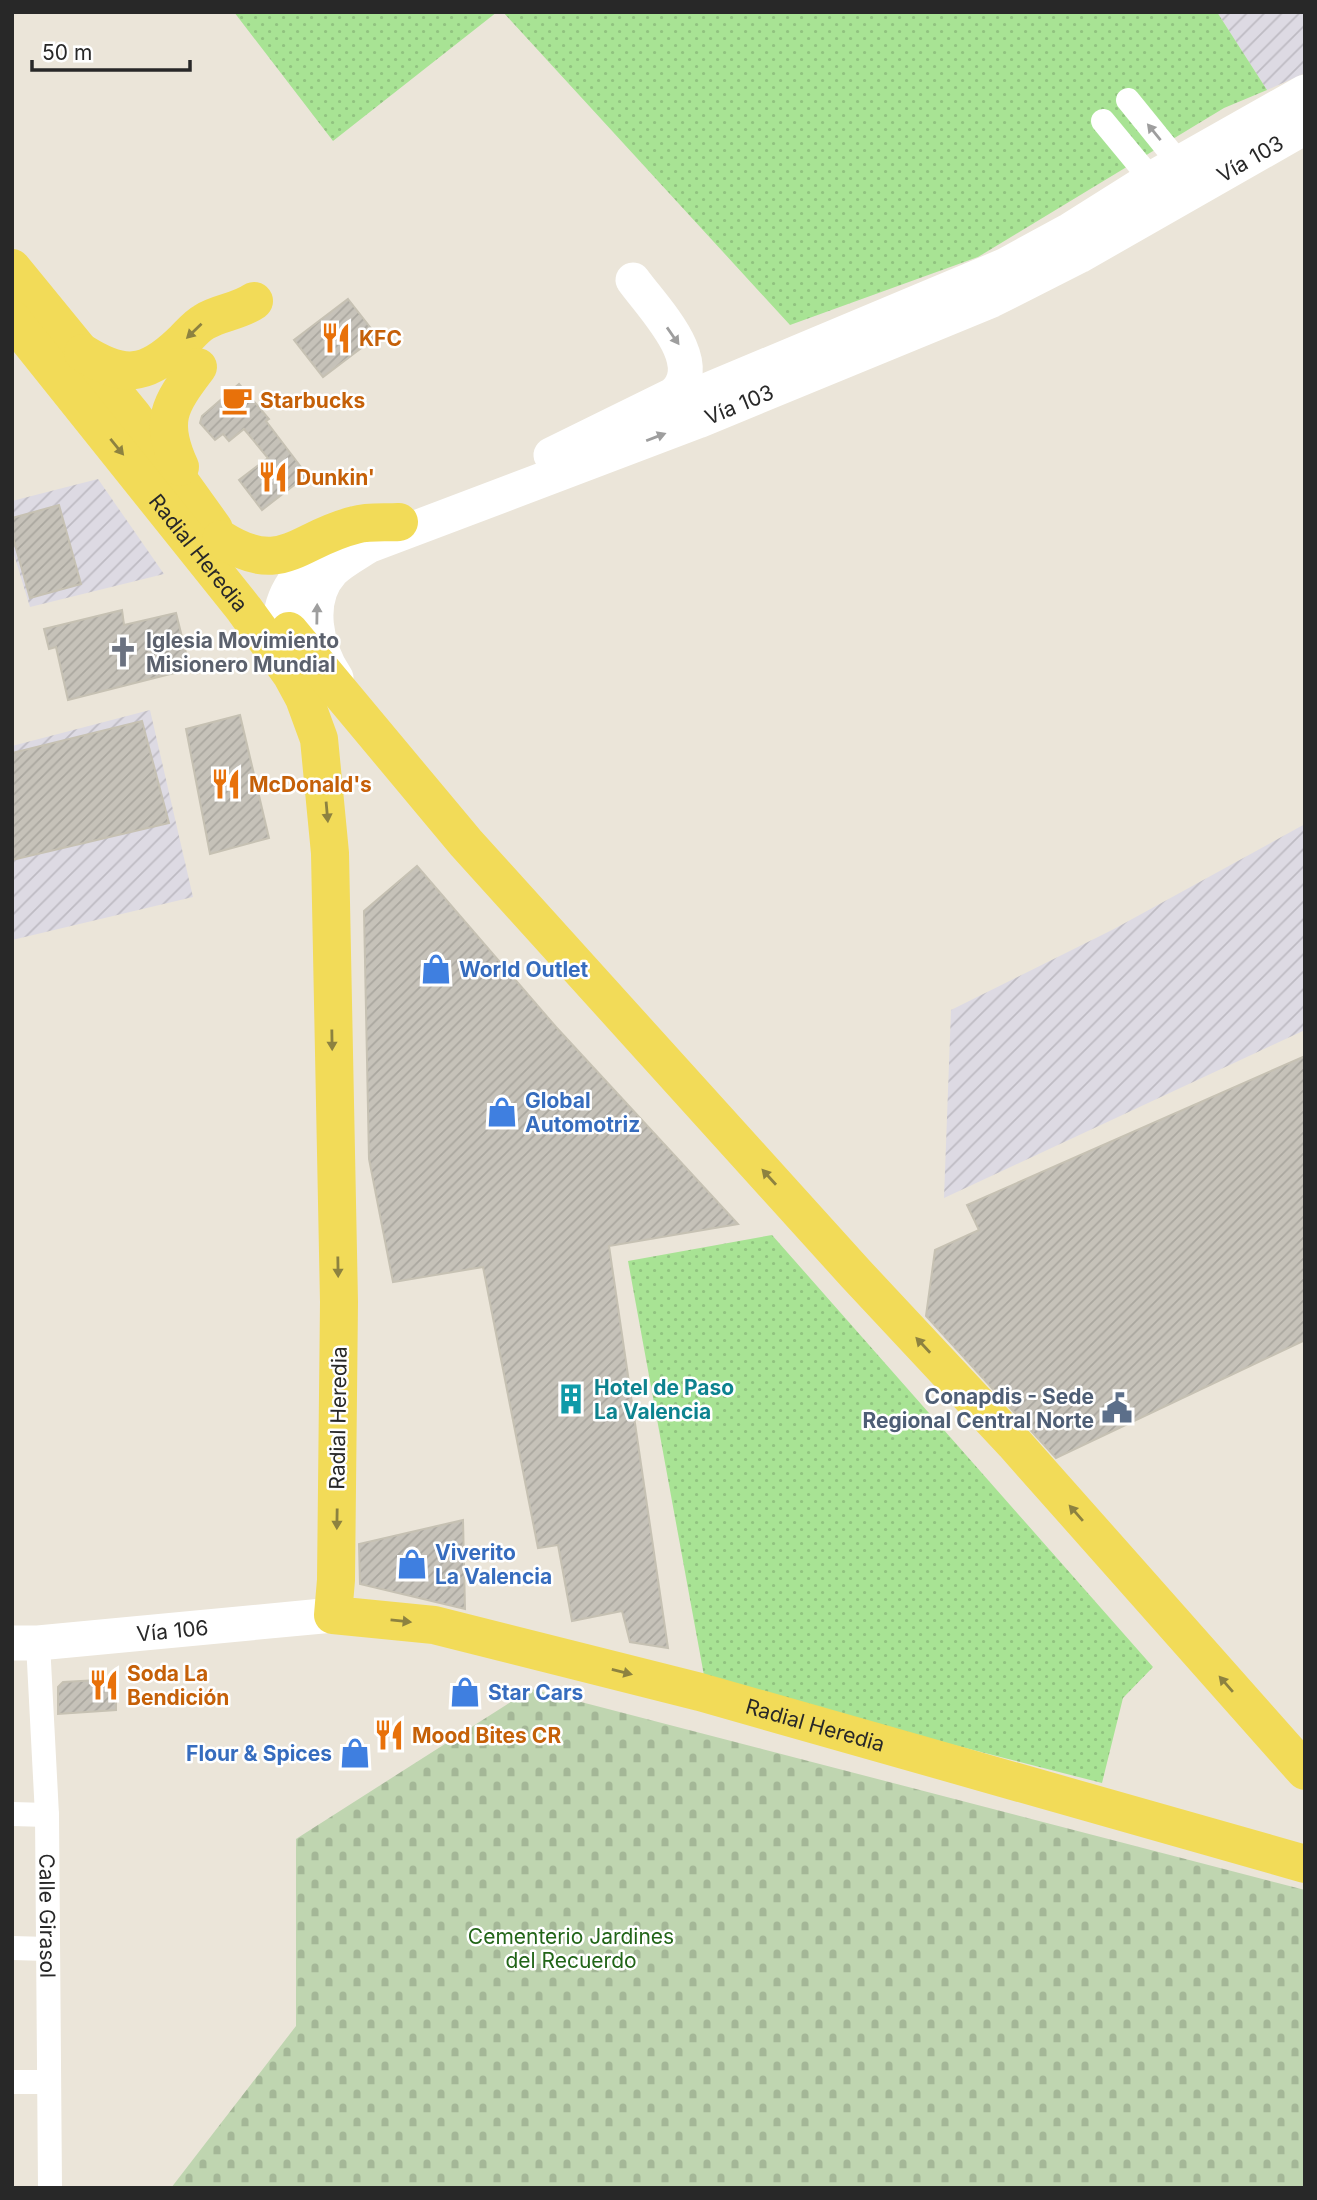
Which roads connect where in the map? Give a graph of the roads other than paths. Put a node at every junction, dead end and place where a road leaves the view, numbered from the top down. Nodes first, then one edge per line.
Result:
1 (1305, 92) edge
2 (1128, 100) dead end
3 (1305, 109) edge
4 (1102, 121) dead end
5 (1305, 127) edge
6 (1167, 175) junction
7 (12, 268) edge
8 (633, 280) dead end
9 (12, 293) edge
10 (254, 301) dead end
11 (12, 318) edge
12 (74, 347) junction
13 (198, 367) dead end
14 (741, 380) junction
15 (790, 381) junction
16 (133, 416) junction
17 (698, 421) junction
18 (517, 471) junction
19 (198, 507) junction
20 (399, 522) junction
21 (221, 539) junction
22 (279, 618) junction
23 (290, 674) junction
24 (377, 739) junction
25 (323, 763) junction
26 (466, 843) junction
27 (333, 1615) junction
28 (25, 1643) edge
29 (715, 1697) junction
30 (1257, 1719) junction
31 (1305, 1771) edge
32 (1305, 1785) edge
33 (12, 1814) edge
34 (47, 1815) junction
35 (1305, 1833) edge
36 (1305, 1864) edge
37 (12, 1948) edge
38 (47, 1949) junction
39 (12, 2082) edge
40 (47, 2082) junction
41 (50, 2188) edge

1 - 6 main road, Vía 103
6 -> 2 street
3 - 6 main road
4 - 6 street
5 - 15 main road, Vía 103
6 - 14 main road, Vía 103
6 - 15 main road
7 - 12 main road, Radial Heredia
8 -> 18 main road
9 - 16 main road
10 -> 12 main road
11 -> 23 main road, Radial Heredia
12 - 16 main road, Radial Heredia
13 - 19 main road
14 - 15 main road
14 - 17 main road
14 - 18 main road, Vía 103
15 - 17 main road, Vía 103
16 - 19 main road, Radial Heredia
24 -> 17 main road, Vía 103
18 - 20 main road, Vía 103
19 - 21 main road, Radial Heredia
20 - 21 main road
20 - 22 main road, Vía 103
21 - 22 main road, Radial Heredia
22 - 23 main road
22 - 24 main road, Radial Heredia
23 - 25 main road, Radial Heredia
24 - 26 main road, Radial Heredia
25 - 26 main road
25 -> 27 main road, Radial Heredia
30 -> 26 main road, Radial Heredia
27 - 28 main road, Vía 106
27 -> 29 main road, Radial Heredia
28 - 34 street, Calle Girasol
29 - 35 main road
29 - 36 main road, Radial Heredia
30 - 31 main road, Radial Heredia
30 - 32 main road
33 - 34 street
34 - 38 street, Calle Girasol
37 - 38 street
38 - 40 street, Calle Girasol
39 - 40 street
40 - 41 street, Calle Girasol

